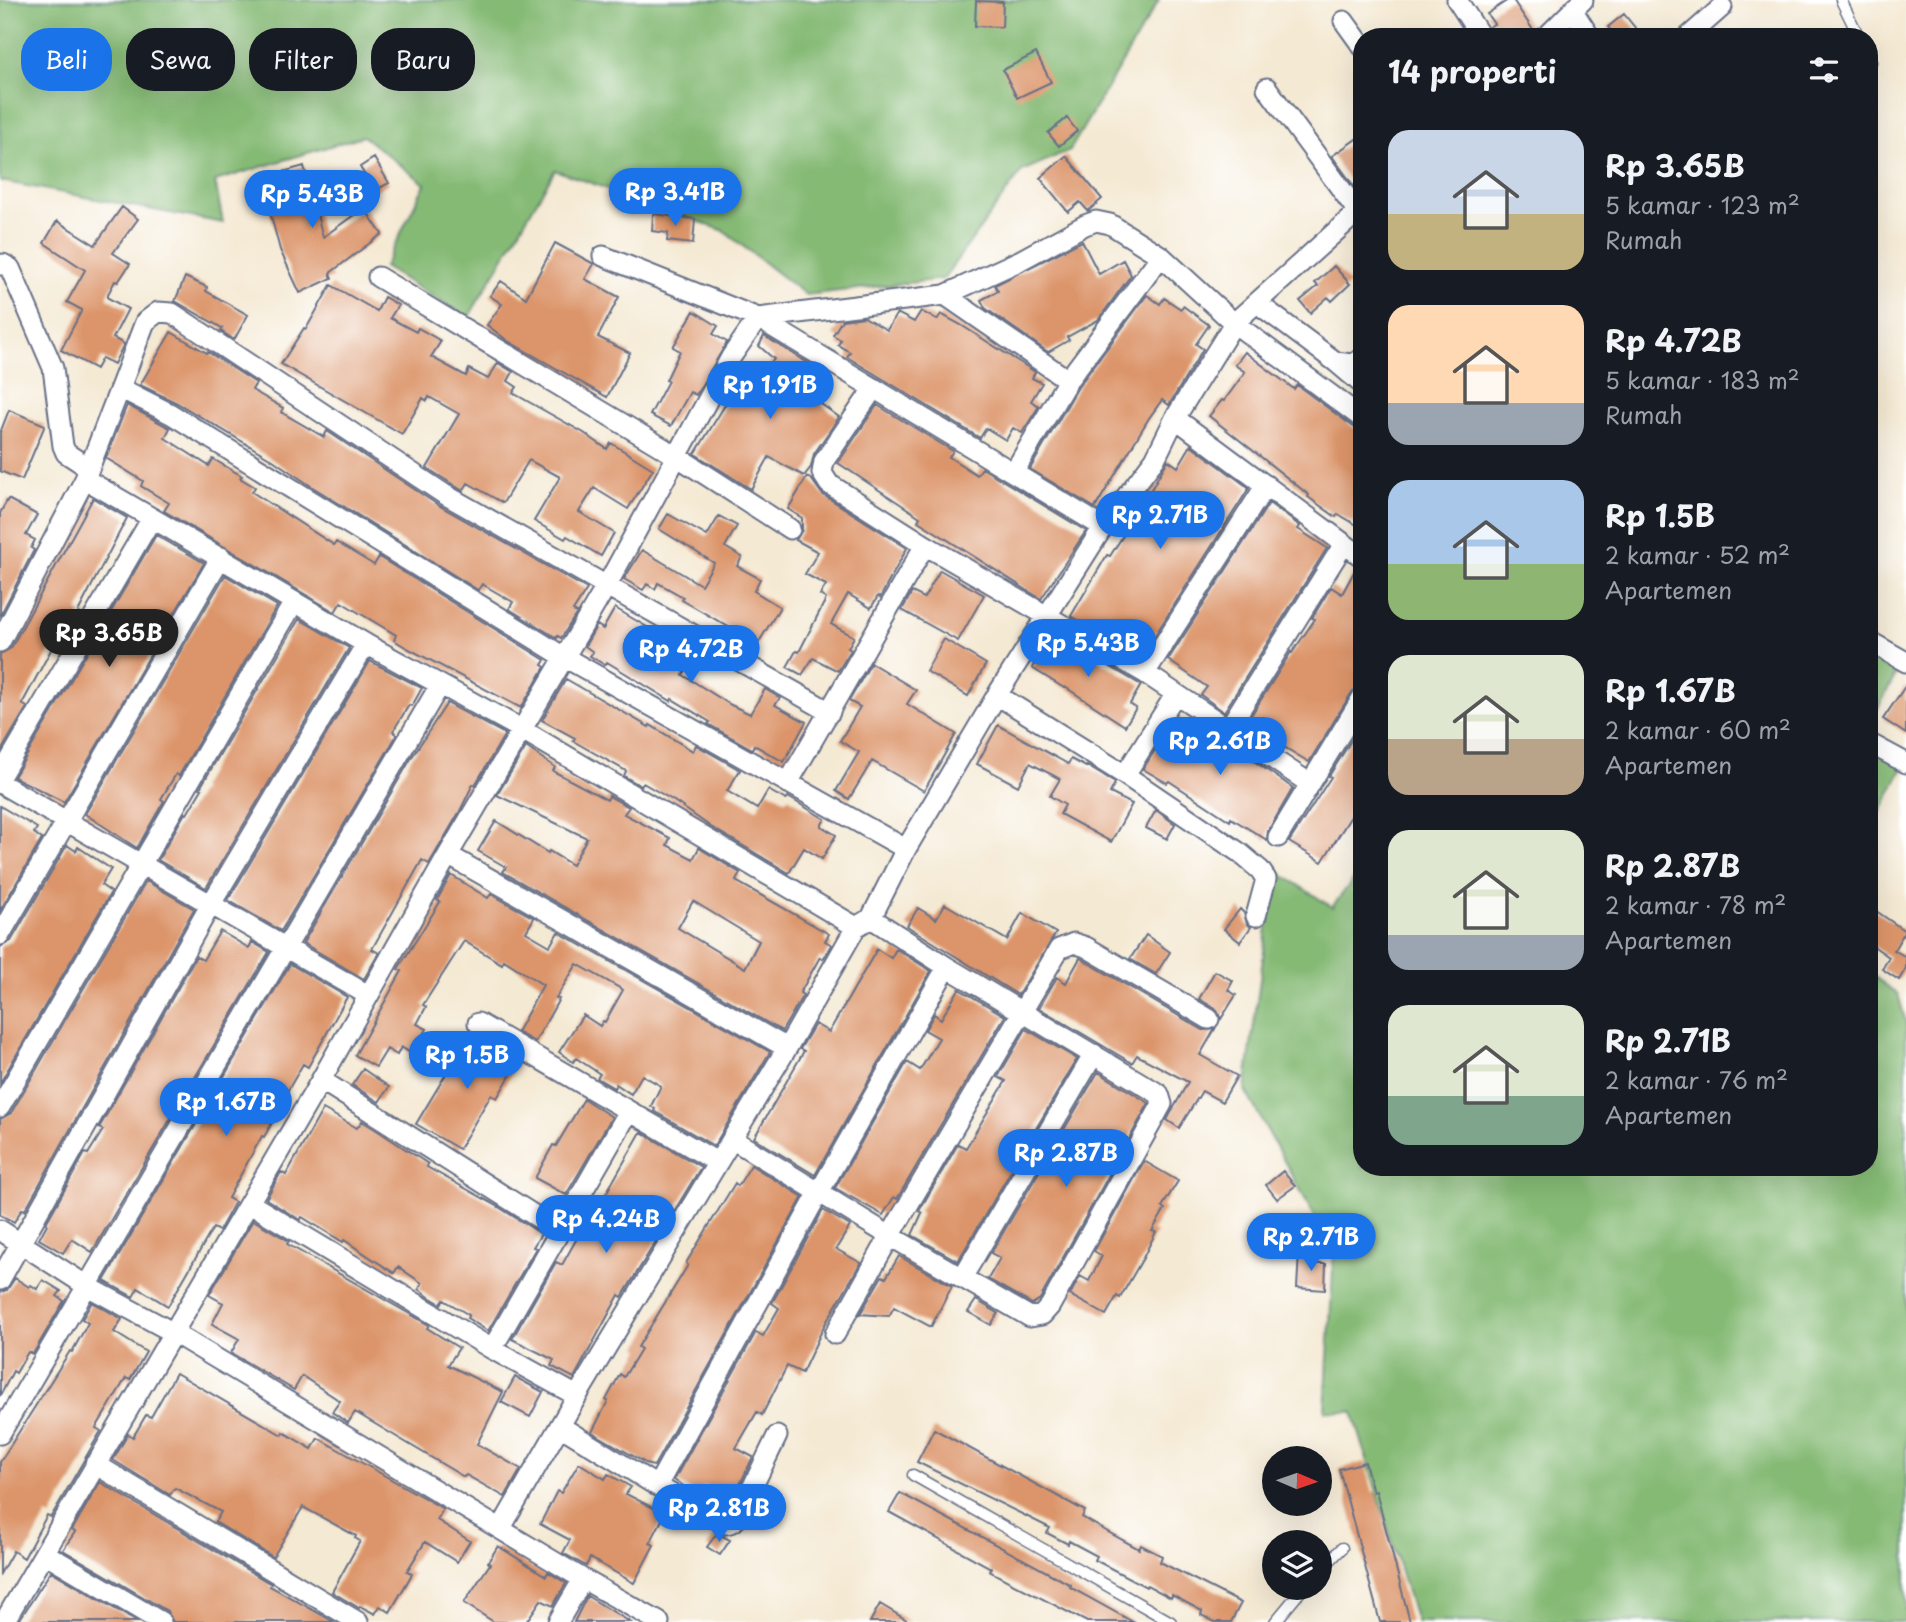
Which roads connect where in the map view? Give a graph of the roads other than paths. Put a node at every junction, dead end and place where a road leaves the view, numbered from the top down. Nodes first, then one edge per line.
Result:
1 (1457, 0) edge
2 (1841, 0) edge
3 (1580, 3) edge
4 (1723, 7) dead end
5 (1344, 21) dead end
6 (1476, 28) edge
7 (1555, 28) edge
8 (1587, 28) edge
9 (1698, 28) edge
10 (1855, 28) edge
11 (1353, 34) edge
12 (1267, 88) dead end
13 (1353, 201) edge
14 (1353, 216) edge
15 (603, 256) dead end
16 (1161, 256) junction
17 (0, 265) edge
18 (378, 277) dead end
19 (945, 295) junction
20 (1257, 303) junction
21 (758, 318) junction
22 (1234, 323) junction
23 (1336, 362) junction
24 (1353, 364) edge
25 (1353, 376) edge
26 (1068, 380) junction
27 (120, 388) junction
28 (874, 388) junction
29 (1353, 411) edge
30 (1175, 418) junction
31 (678, 457) junction
32 (1014, 472) junction
33 (87, 474) junction
34 (1266, 485) junction
35 (152, 518) junction
36 (1103, 527) junction
37 (790, 528) dead end
38 (1344, 544) junction
39 (925, 545) junction
40 (1353, 551) edge
41 (221, 557) junction
42 (607, 585) junction
43 (294, 602) junction
44 (1048, 615) junction
45 (0, 642) edge
46 (366, 644) junction
47 (1878, 646) edge
48 (564, 657) junction
49 (1906, 663) edge
50 (1145, 673) junction
51 (440, 685) junction
52 (997, 695) junction
53 (1175, 695) junction
54 (830, 712) junction
55 (1353, 712) edge
56 (521, 729) junction
57 (1227, 729) junction
58 (1878, 748) edge
59 (1906, 763) edge
60 (1125, 775) junction
61 (0, 780) edge
62 (788, 782) junction
63 (1309, 783) junction
64 (67, 821) junction
65 (1278, 837) dead end
66 (906, 849) junction
67 (448, 856) junction
68 (142, 865) junction
69 (211, 904) junction
70 (1256, 916) dead end
71 (864, 923) junction
72 (0, 935) edge
73 (286, 948) junction
74 (947, 967) junction
75 (368, 995) junction
76 (1022, 1012) junction
77 (1209, 1019) dead end
78 (478, 1023) dead end
79 (787, 1048) junction
80 (1094, 1054) junction
81 (321, 1080) junction
82 (0, 1107) edge
83 (629, 1111) junction
84 (732, 1139) junction
85 (717, 1162) junction
86 (818, 1194) junction
87 (249, 1203) junction
88 (0, 1230) edge
89 (559, 1231) junction
90 (890, 1236) junction
91 (22, 1244) junction
92 (962, 1278) junction
93 (0, 1280) edge
94 (87, 1286) junction
95 (174, 1333) junction
96 (835, 1334) dead end
97 (492, 1349) junction
98 (577, 1396) junction
99 (560, 1426) junction
100 (0, 1434) edge
101 (777, 1436) dead end
102 (95, 1464) junction
103 (913, 1475) dead end
104 (657, 1486) junction
105 (501, 1528) junction
106 (1342, 1548) dead end
107 (46, 1554) junction
108 (1332, 1558) edge
109 (583, 1579) junction
110 (1293, 1600) edge
111 (4, 1622) edge
112 (161, 1622) edge
113 (358, 1622) edge
114 (558, 1622) edge
115 (659, 1622) edge
116 (1171, 1622) edge
117 (1275, 1622) edge

1 - 6 street
2 - 10 lane
3 - 7 street
3 - 8 street
4 - 9 street
5 - 11 street
12 - 13 street
14 - 20 street
15 - 21 street
16 - 19 street
16 - 22 street
16 - 26 street
17 - 33 street
18 - 31 street
19 - 21 street
19 - 26 street
20 - 22 street
20 - 23 street
21 - 28 street
21 - 31 street
22 - 29 street
22 - 30 street
23 - 24 street
23 - 25 street
26 - 32 street
27 - 33 street
27 - 42 street
27 - 48 street
28 - 32 street
28 - 39 street
30 - 34 street
30 - 36 street
31 - 37 street
31 - 42 street
32 - 36 street
33 - 35 street
33 - 45 street
34 - 38 street
34 - 50 street
35 - 41 street
35 - 61 street
36 - 44 street
38 - 40 street
38 - 57 street
39 - 44 street
39 - 54 street
41 - 43 street
41 - 64 street
42 - 48 street
42 - 54 street
43 - 46 street
43 - 68 street
44 - 50 street
44 - 52 street
46 - 51 street
46 - 69 street
47 - 49 street
48 - 56 street
48 - 62 street
50 - 53 street
51 - 56 street
51 - 73 street
52 - 60 street
52 - 66 street
53 - 57 street
53 - 60 street
54 - 62 street
55 - 63 street
56 - 67 street
56 - 71 street
57 - 63 street
58 - 59 street
60 - 70 street
61 - 64 street
62 - 66 street
63 - 65 street
64 - 68 street
64 - 72 street
66 - 71 street
67 - 75 street
67 - 79 street
68 - 69 street
68 - 82 street
69 - 73 street
69 - 91 street
71 - 74 street
71 - 79 street
73 - 75 street
73 - 94 street
74 - 76 street
74 - 86 street
75 - 81 street
76 - 77 street
76 - 80 street
76 - 90 street
78 - 83 street
79 - 84 street
80 - 92 street
80 - 92 street
81 - 87 street
81 - 89 street
83 - 85 street
83 - 89 street
84 - 85 street
84 - 86 street
85 - 98 street
86 - 90 street
86 - 104 street
87 - 95 street
87 - 97 street
88 - 91 street
89 - 97 street
90 - 92 street
90 - 96 street
91 - 93 street
91 - 94 street
94 - 95 street
94 - 100 street
95 - 102 street
95 - 105 street
97 - 98 street
98 - 99 street
99 - 104 street
99 - 105 street
101 - 104 street
102 - 107 street
102 - 113 street
103 - 116 lane
105 - 109 street
106 - 108 lane
107 - 111 street
107 - 112 street
109 - 114 street
109 - 115 street
110 - 117 lane

